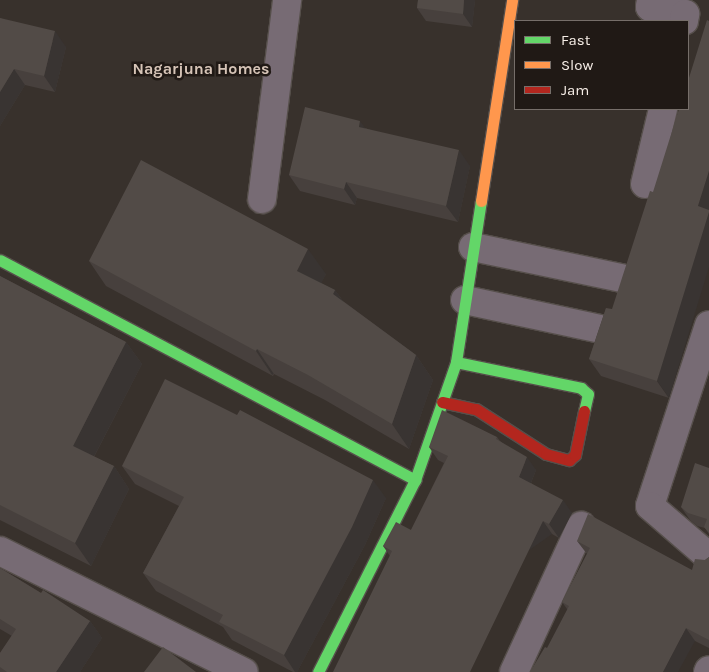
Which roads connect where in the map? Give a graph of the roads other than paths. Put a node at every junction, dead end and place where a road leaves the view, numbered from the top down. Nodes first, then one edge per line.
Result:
1 (287, 0) edge
2 (512, 0) edge
3 (651, 0) edge
4 (684, 20) edge
5 (663, 110) edge
6 (645, 184) dead end
7 (262, 199) dead end
8 (473, 247) junction
9 (0, 260) edge
10 (622, 278) edge
11 (465, 300) junction
12 (709, 325) edge
13 (600, 329) edge
14 (704, 360) edge
15 (456, 362) junction
16 (442, 402) junction
17 (415, 480) junction
18 (581, 526) edge
19 (0, 551) edge
20 (709, 557) edge
21 (244, 672) edge
22 (318, 672) edge
23 (514, 672) edge

1 - 7 street
2 - 8 street
3 - 4 street
5 - 6 street
8 - 10 street
8 - 11 street
9 - 17 street
11 - 13 street
11 - 15 street
12 - 14 street
14 - 20 street
15 - 16 street
15 - 16 street
16 - 17 street
17 - 22 street
18 - 23 street
19 - 21 street

